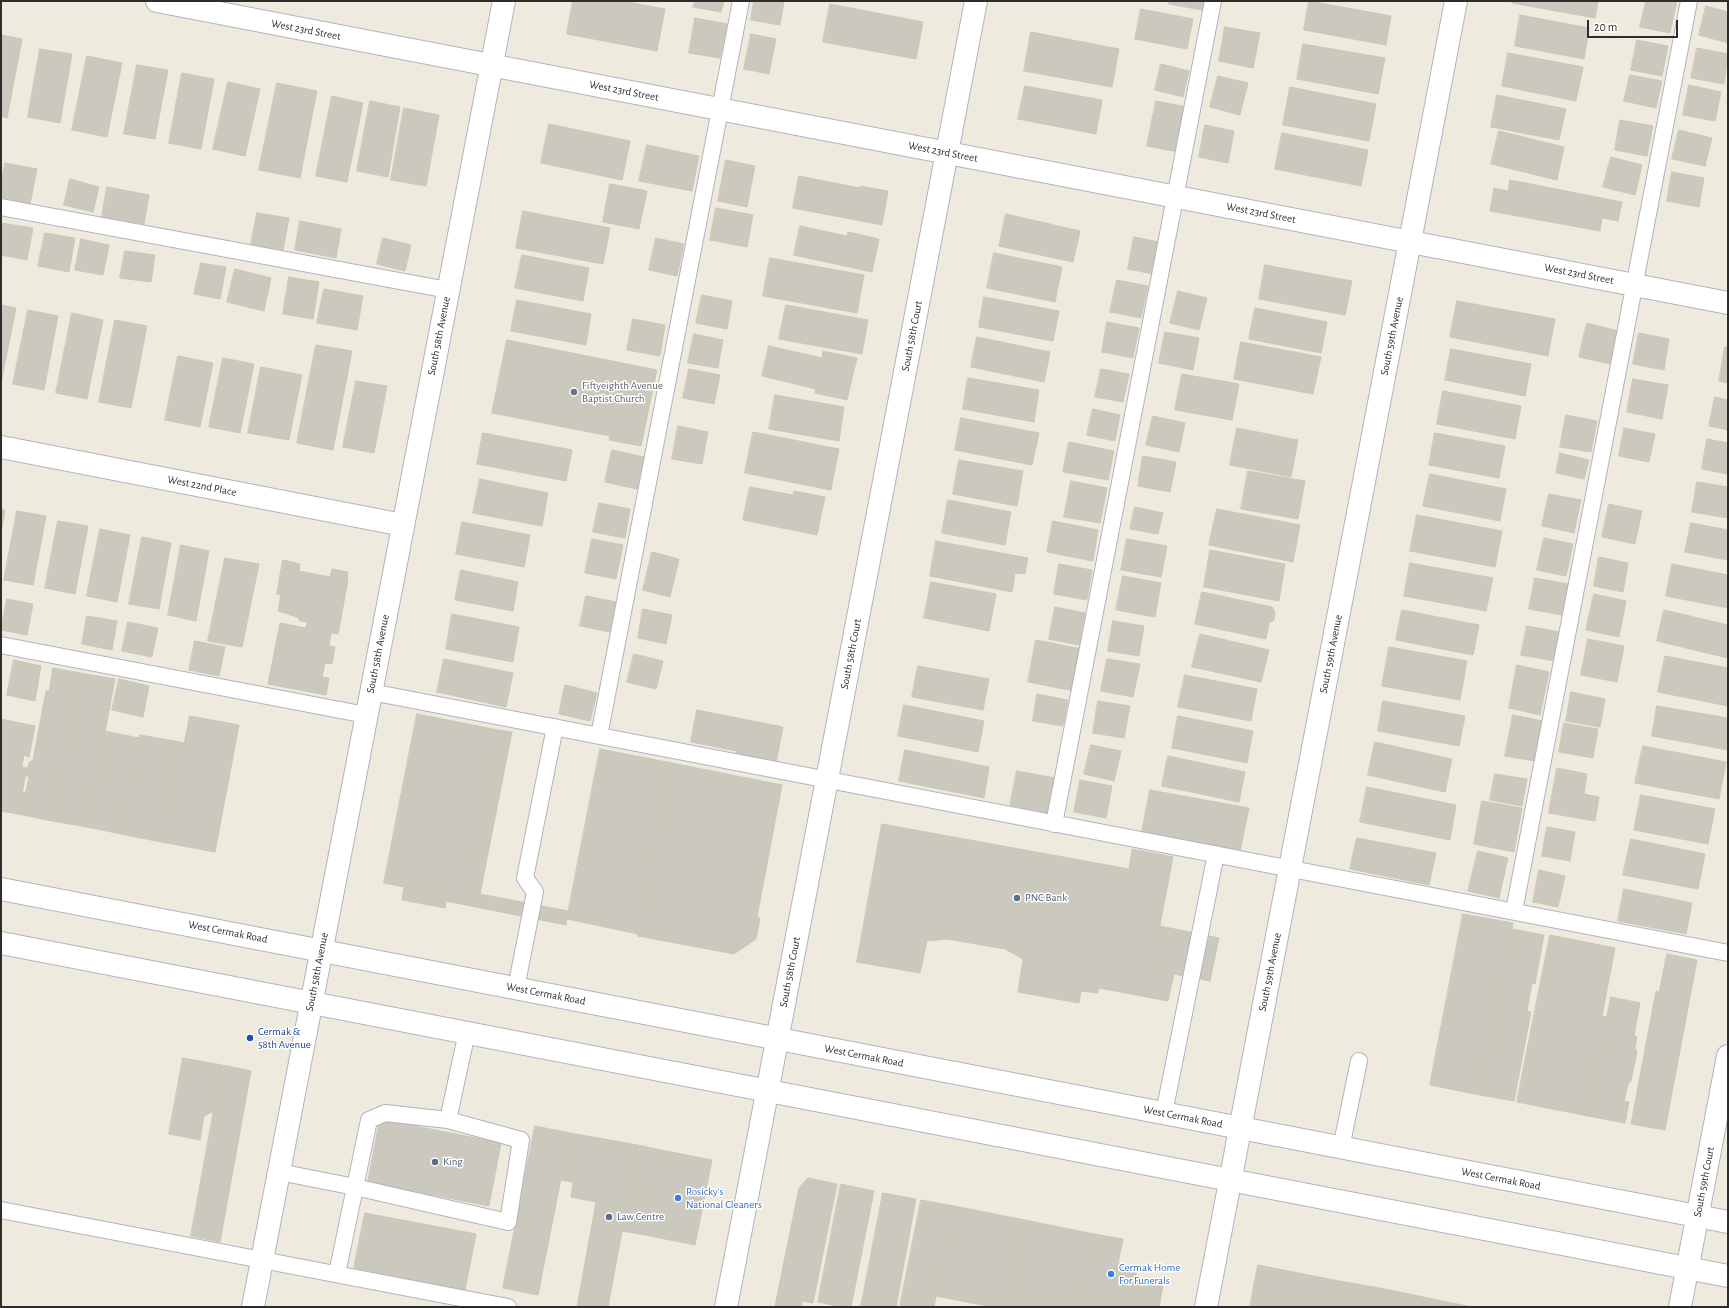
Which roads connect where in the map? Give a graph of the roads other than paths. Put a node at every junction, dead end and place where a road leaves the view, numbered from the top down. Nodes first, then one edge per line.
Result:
1 (157, 1) edge
2 (504, 1) edge
3 (740, 1) edge
4 (976, 1) edge
5 (1213, 1) edge
6 (1456, 1) edge
7 (1689, 1) edge
8 (491, 66) junction
9 (720, 109) junction
10 (947, 153) junction
11 (1176, 197) junction
12 (1, 207) edge
13 (1410, 242) junction
14 (1635, 285) junction
15 (448, 290) junction
16 (1728, 303) edge
17 (1, 447) edge
18 (404, 524) junction
19 (1, 645) edge
20 (371, 692) junction
21 (366, 715) junction
22 (555, 727) junction
23 (599, 736) junction
24 (827, 780) junction
25 (1054, 824) junction
26 (1216, 854) junction
27 (1290, 868) junction
28 (1, 889) edge
29 (1514, 912) junction
30 (1, 943) edge
31 (322, 950) junction
32 (1728, 953) edge
33 (516, 988) junction
34 (312, 1002) junction
35 (467, 1032) junction
36 (777, 1040) junction
37 (1728, 1056) edge
38 (1359, 1061) dead end
39 (768, 1090) junction
40 (1164, 1113) junction
41 (448, 1120) junction
42 (1240, 1128) junction
43 (1341, 1148) junction
44 (279, 1172) junction
45 (1230, 1180) junction
46 (355, 1187) junction
47 (1, 1210) edge
48 (1697, 1217) junction
49 (1728, 1222) edge
50 (262, 1260) junction
51 (1687, 1269) junction
52 (337, 1274) junction
53 (1728, 1276) edge
54 (253, 1307) edge
55 (508, 1307) edge
56 (726, 1307) edge
57 (1206, 1307) edge
58 (1680, 1307) edge

1 - 8 street, West 23rd Street
2 - 8 street, South 58th Avenue
3 - 9 lane
4 - 10 street, South 58th Court
5 - 11 lane
6 - 13 street, South 59th Avenue
7 - 14 lane
8 - 9 street, West 23rd Street
8 - 15 street, South 58th Avenue
9 - 10 street, West 23rd Street
9 - 23 lane
10 - 11 street, West 23rd Street
10 - 24 street, South 58th Court
11 - 13 street, West 23rd Street
11 - 25 lane
12 - 15 lane
13 - 14 street, West 23rd Street
13 - 27 street, South 59th Avenue
14 - 16 street, West 23rd Street
14 - 29 lane
15 - 18 street, South 58th Avenue
17 - 18 street, West 22nd Place
18 - 20 street, South 58th Avenue
19 - 21 lane
20 - 21 street, South 58th Avenue
20 - 22 lane
21 - 31 street, South 58th Avenue
22 - 23 lane
22 - 33 lane
23 - 24 lane
24 - 25 lane
24 - 36 street, South 58th Court
25 - 26 lane
26 - 27 lane
26 - 40 lane
27 - 29 lane
27 - 42 street, South 59th Avenue
28 - 31 street, West Cermak Road
29 - 32 lane
30 - 34 street
31 - 33 street, West Cermak Road
31 - 34 street, South 58th Avenue
33 - 36 street, West Cermak Road
34 - 35 street
34 - 44 street, South 58th Avenue
35 - 39 street
35 - 41 lane
36 - 39 street, South 58th Court
36 - 40 street, West Cermak Road
37 - 48 street, South 59th Court
38 - 43 lane
39 - 45 street
39 - 56 street, South 58th Court
40 - 42 street, West Cermak Road
41 - 46 lane
41 - 46 lane
42 - 43 street, West Cermak Road
42 - 45 street, South 59th Avenue
43 - 48 street, West Cermak Road
44 - 46 lane
44 - 50 street, South 58th Avenue
45 - 51 street
45 - 57 street, South 59th Avenue
46 - 52 lane
47 - 50 lane
48 - 49 street, West Cermak Road
48 - 51 street, South 59th Court
50 - 52 lane
50 - 54 street, South 58th Avenue
51 - 53 street
51 - 58 street, South 59th Court
52 - 55 lane

